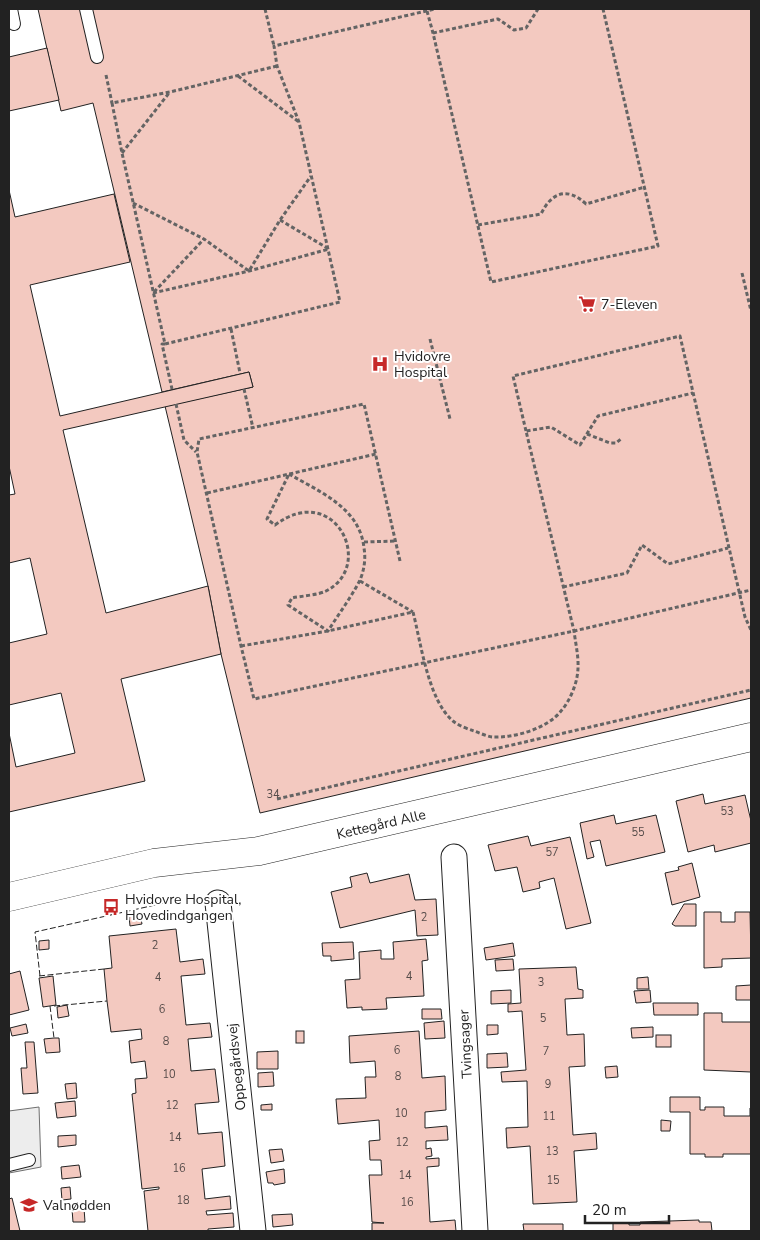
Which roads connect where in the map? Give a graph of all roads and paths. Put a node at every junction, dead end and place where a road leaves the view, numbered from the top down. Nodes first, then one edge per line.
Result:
1 (11, 9) edge
2 (86, 9) edge
3 (265, 9) edge
4 (436, 9) edge
5 (538, 9) edge
6 (603, 9) edge
7 (427, 11) junction
8 (14, 24) dead end
9 (433, 33) junction
10 (274, 46) junction
11 (97, 57) joint
12 (277, 66) junction
13 (238, 76) junction
14 (170, 92) junction
15 (112, 103) junction
16 (299, 122) junction
17 (122, 153) junction
18 (312, 175) junction
19 (645, 187) junction
20 (133, 203) junction
21 (280, 220) junction
22 (478, 225) junction
23 (204, 239) junction
24 (329, 249) junction
25 (249, 271) junction
26 (742, 274) dead end
27 (153, 292) junction
28 (751, 311) edge
29 (230, 329) junction
30 (430, 340) dead end
31 (165, 344) junction
32 (240, 373) dead end
33 (172, 389) dead end
34 (244, 389) dead end
35 (692, 393) junction
36 (176, 404) dead end
37 (450, 419) dead end
38 (253, 428) junction
39 (526, 431) junction
40 (587, 434) junction
41 (622, 438) dead end
42 (197, 452) junction
43 (376, 454) junction
44 (289, 474) junction
45 (207, 493) junction
46 (396, 541) junction
47 (364, 542) junction
48 (728, 548) junction
49 (400, 561) dead end
50 (360, 581) junction
51 (563, 587) junction
52 (751, 590) edge
53 (740, 592) junction
54 (413, 612) junction
55 (328, 630) junction
56 (751, 630) edge
57 (574, 632) junction
58 (240, 646) junction
59 (425, 663) junction
60 (751, 690) edge
61 (751, 737) edge
62 (276, 799) dead end
63 (454, 857) dead end
64 (9, 897) edge
65 (218, 903) dead end
66 (29, 1160) dead end
67 (9, 1165) edge
68 (253, 1231) edge
69 (475, 1231) edge

1 - 8 lane
2 - 11 lane
3 - 10 path
4 - 7 path
5 - 9 path
6 - 19 path
7 - 9 path
7 - 10 path
9 - 22 path
10 - 12 path
11 - 15 path
12 - 13 path
12 - 16 path
13 - 14 path
13 - 16 path
14 - 15 path
14 - 17 path
15 - 17 path
16 - 18 path
17 - 20 path
18 - 21 path
18 - 24 path
19 - 22 path
19 - 22 path
20 - 23 path
20 - 27 path
21 - 24 path
21 - 25 path
23 - 25 path
23 - 27 path
24 - 25 path
24 - 29 path
25 - 27 path
26 - 28 path
27 - 31 path
29 - 31 path
29 - 32 path
30 - 37 path
31 - 33 path
34 - 38 path
35 - 39 path
35 - 40 path
35 - 48 path
36 - 42 path
38 - 42 path
38 - 43 path
39 - 40 path
39 - 51 path
40 - 41 path
42 - 45 path
43 - 44 path
43 - 46 path
44 - 45 path
44 - 47 path
44 - 55 path
45 - 58 path
46 - 47 path
46 - 49 path
47 - 50 path
48 - 51 path
48 - 53 path
50 - 54 path
50 - 55 path
51 - 57 path
52 - 53 path
53 - 56 path
53 - 57 path
54 - 55 path
54 - 59 path
55 - 58 path
57 - 59 path
57 - 59 path
58 - 59 path
60 - 62 path
61 - 64 street, Kettegård Alle
63 - 69 street, Tvingsager
65 - 68 street, Oppegårdsvej
66 - 67 lane

